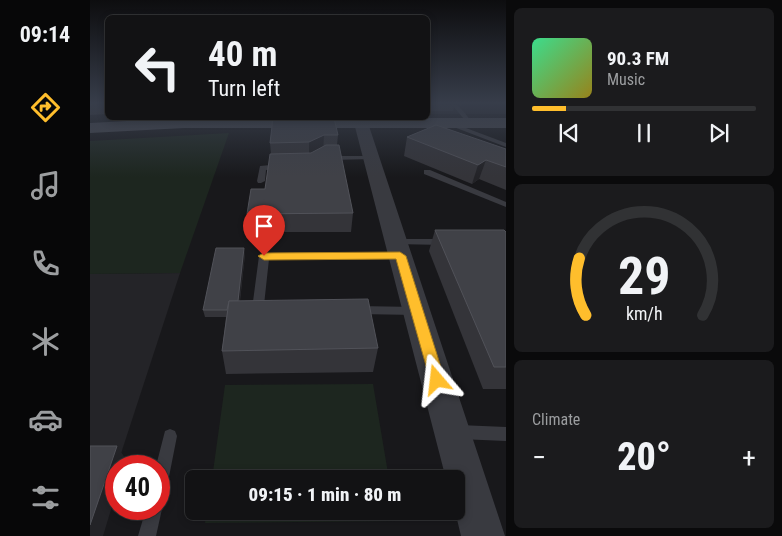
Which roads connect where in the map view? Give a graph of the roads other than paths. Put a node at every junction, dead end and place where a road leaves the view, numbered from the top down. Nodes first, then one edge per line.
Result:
1 (109, 127) edge
2 (362, 127) edge
3 (458, 127) edge
4 (90, 128) edge
5 (506, 145) edge
6 (371, 158) junction
7 (321, 159) edge
8 (286, 166) edge
9 (427, 172) dead end
10 (261, 181) dead end
11 (506, 205) edge
12 (458, 242) edge
13 (398, 249) junction
14 (277, 310) edge
15 (343, 310) edge
16 (417, 311) junction
17 (453, 431) junction
18 (506, 434) edge
19 (170, 436) dead end
20 (166, 455) edge
21 (152, 520) edge
22 (148, 536) edge
23 (483, 536) edge

1 - 4 main road
2 - 6 street
3 - 5 lane
6 - 7 lane
6 - 13 street
8 - 10 lane
9 - 11 lane
12 - 13 lane
13 - 14 lane
13 - 16 street
15 - 16 lane
16 - 17 street
17 - 18 lane
17 - 23 street
19 - 20 lane
21 - 22 lane

